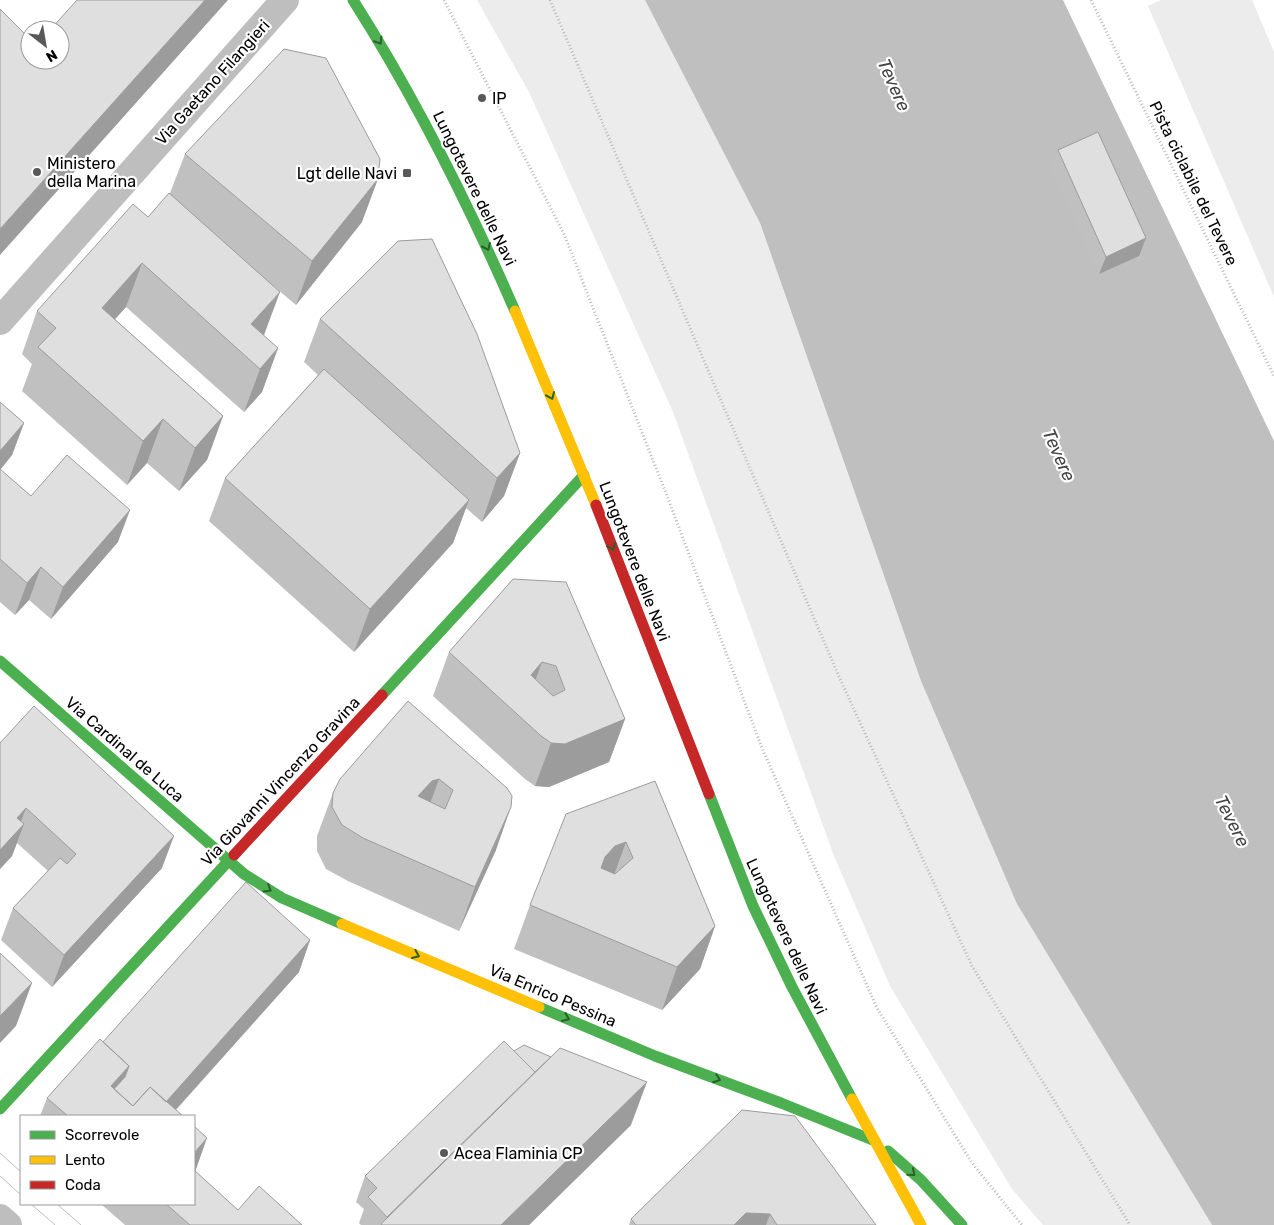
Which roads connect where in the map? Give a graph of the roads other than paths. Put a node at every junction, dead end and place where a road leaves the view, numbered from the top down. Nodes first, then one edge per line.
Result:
1 (286, 0) edge
2 (353, 0) edge
3 (0, 321) edge
4 (584, 475) junction
5 (0, 661) edge
6 (228, 862) junction
7 (0, 1109) edge
8 (875, 1141) junction
9 (0, 1218) edge
10 (8, 1225) edge
11 (921, 1225) edge
12 (962, 1225) edge

1 - 3 street, Via Gaetano Filangieri
2 -> 4 street, Lungotevere delle Navi
4 - 6 street, Via Giovanni Vincenzo Gravina
4 -> 8 street, Lungotevere delle Navi
5 - 6 street, Via Cardinal de Luca
6 - 7 street, Via Giovanni Vincenzo Gravina
6 -> 8 street, Via Enrico Pessina
8 - 11 street, Lungotevere delle Navi
8 -> 12 street, Lungotevere delle Navi
9 - 10 street

